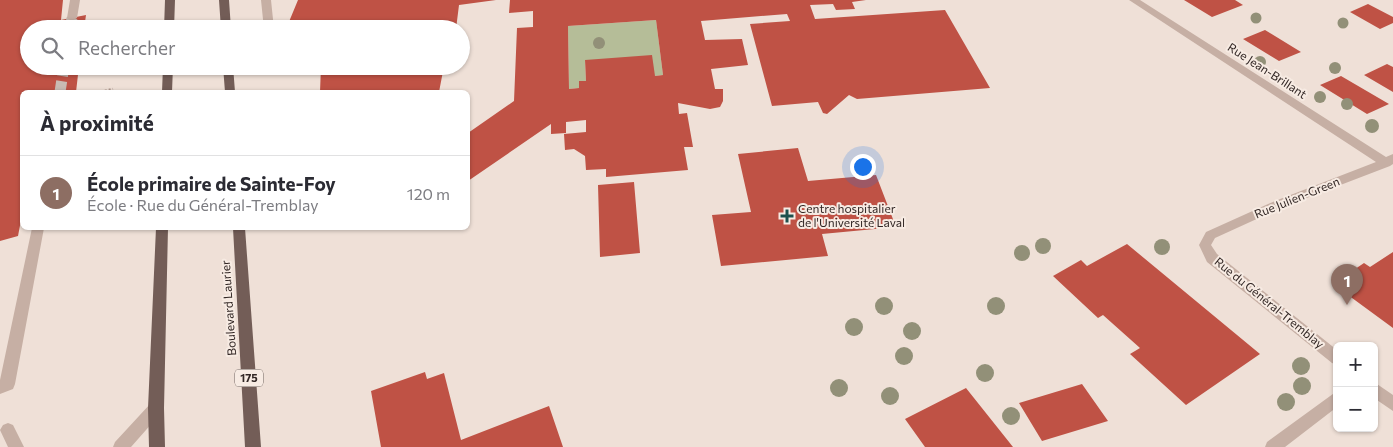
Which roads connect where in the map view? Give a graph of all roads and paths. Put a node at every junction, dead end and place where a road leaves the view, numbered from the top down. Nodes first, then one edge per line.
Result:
1 (75, 0) edge
2 (170, 0) edge
3 (224, 0) edge
4 (266, 0) edge
5 (1134, 0) edge
6 (72, 18) tunnel mouth
7 (169, 20) edge
8 (225, 20) edge
9 (268, 20) edge
10 (168, 75) edge
11 (229, 75) edge
12 (113, 89) dead end
13 (109, 90) edge
14 (167, 90) edge
15 (230, 90) edge
16 (1389, 160) edge
17 (38, 230) edge
18 (162, 230) edge
19 (239, 230) edge
20 (1205, 244) joint
21 (1333, 356) edge
22 (0, 387) edge
23 (1378, 392) edge
24 (1333, 401) edge
25 (1393, 404) edge
26 (156, 408) junction
27 (8, 430) dead end
28 (16, 447) edge
29 (121, 447) edge
30 (157, 447) edge
31 (253, 447) edge
32 (1273, 447) edge

1 - 6 street
2 - 7 main road
3 - 8 main road
4 - 9 street
5 - 16 street, Rue Jean-Brillant
10 - 14 main road
11 - 15 main road
12 - 13 path
16 - 20 street, Rue Julien-Green
17 - 22 street
18 - 26 main road
19 - 31 main road, Boulevard Laurier / 175
20 - 21 street, Rue du Général-Tremblay
23 - 25 street
24 - 32 street
26 - 29 street
26 - 30 main road
27 - 28 street

